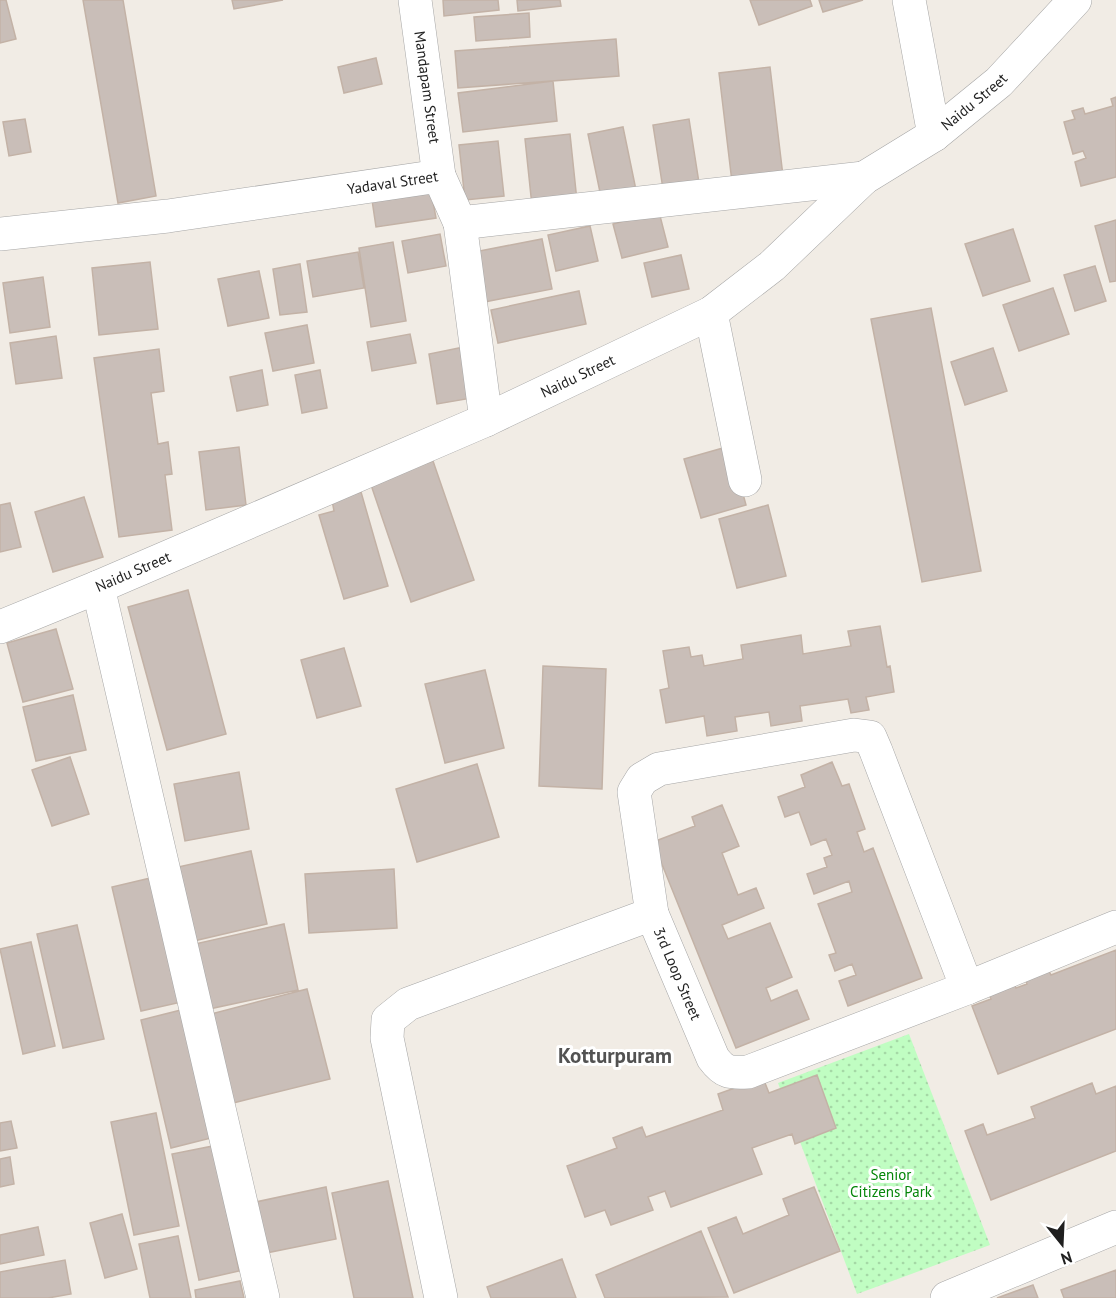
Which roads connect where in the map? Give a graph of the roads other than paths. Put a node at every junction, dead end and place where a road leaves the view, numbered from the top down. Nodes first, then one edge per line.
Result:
1 (415, 0) edge
2 (909, 0) edge
3 (1076, 0) edge
4 (934, 135) junction
5 (439, 176) junction
6 (864, 178) junction
7 (460, 223) junction
8 (0, 234) edge
9 (711, 313) junction
10 (486, 420) junction
11 (746, 480) dead end
12 (98, 587) junction
13 (0, 627) edge
14 (652, 914) junction
15 (1116, 927) edge
16 (967, 988) junction
17 (1116, 1227) edge
18 (263, 1298) edge
19 (441, 1298) edge
20 (947, 1298) edge

1 - 5 street, Mandapam Street
2 - 4 street
3 - 4 street, Naidu Street
4 - 6 street, Naidu Street
5 - 7 street, Yadaval Street
5 - 8 street, Yadaval Street
6 - 7 street
6 - 9 street, Naidu Street
7 - 10 street, Yadaval Street
9 - 10 street, Naidu Street
9 - 11 street
10 - 12 street, Naidu Street
12 - 13 street, Naidu Street
12 - 18 street
14 - 16 street, 3rd Loop Street
14 - 16 street
14 - 19 street, 3rd Loop Street
15 - 16 street, 3rd Loop Street
17 - 20 street

